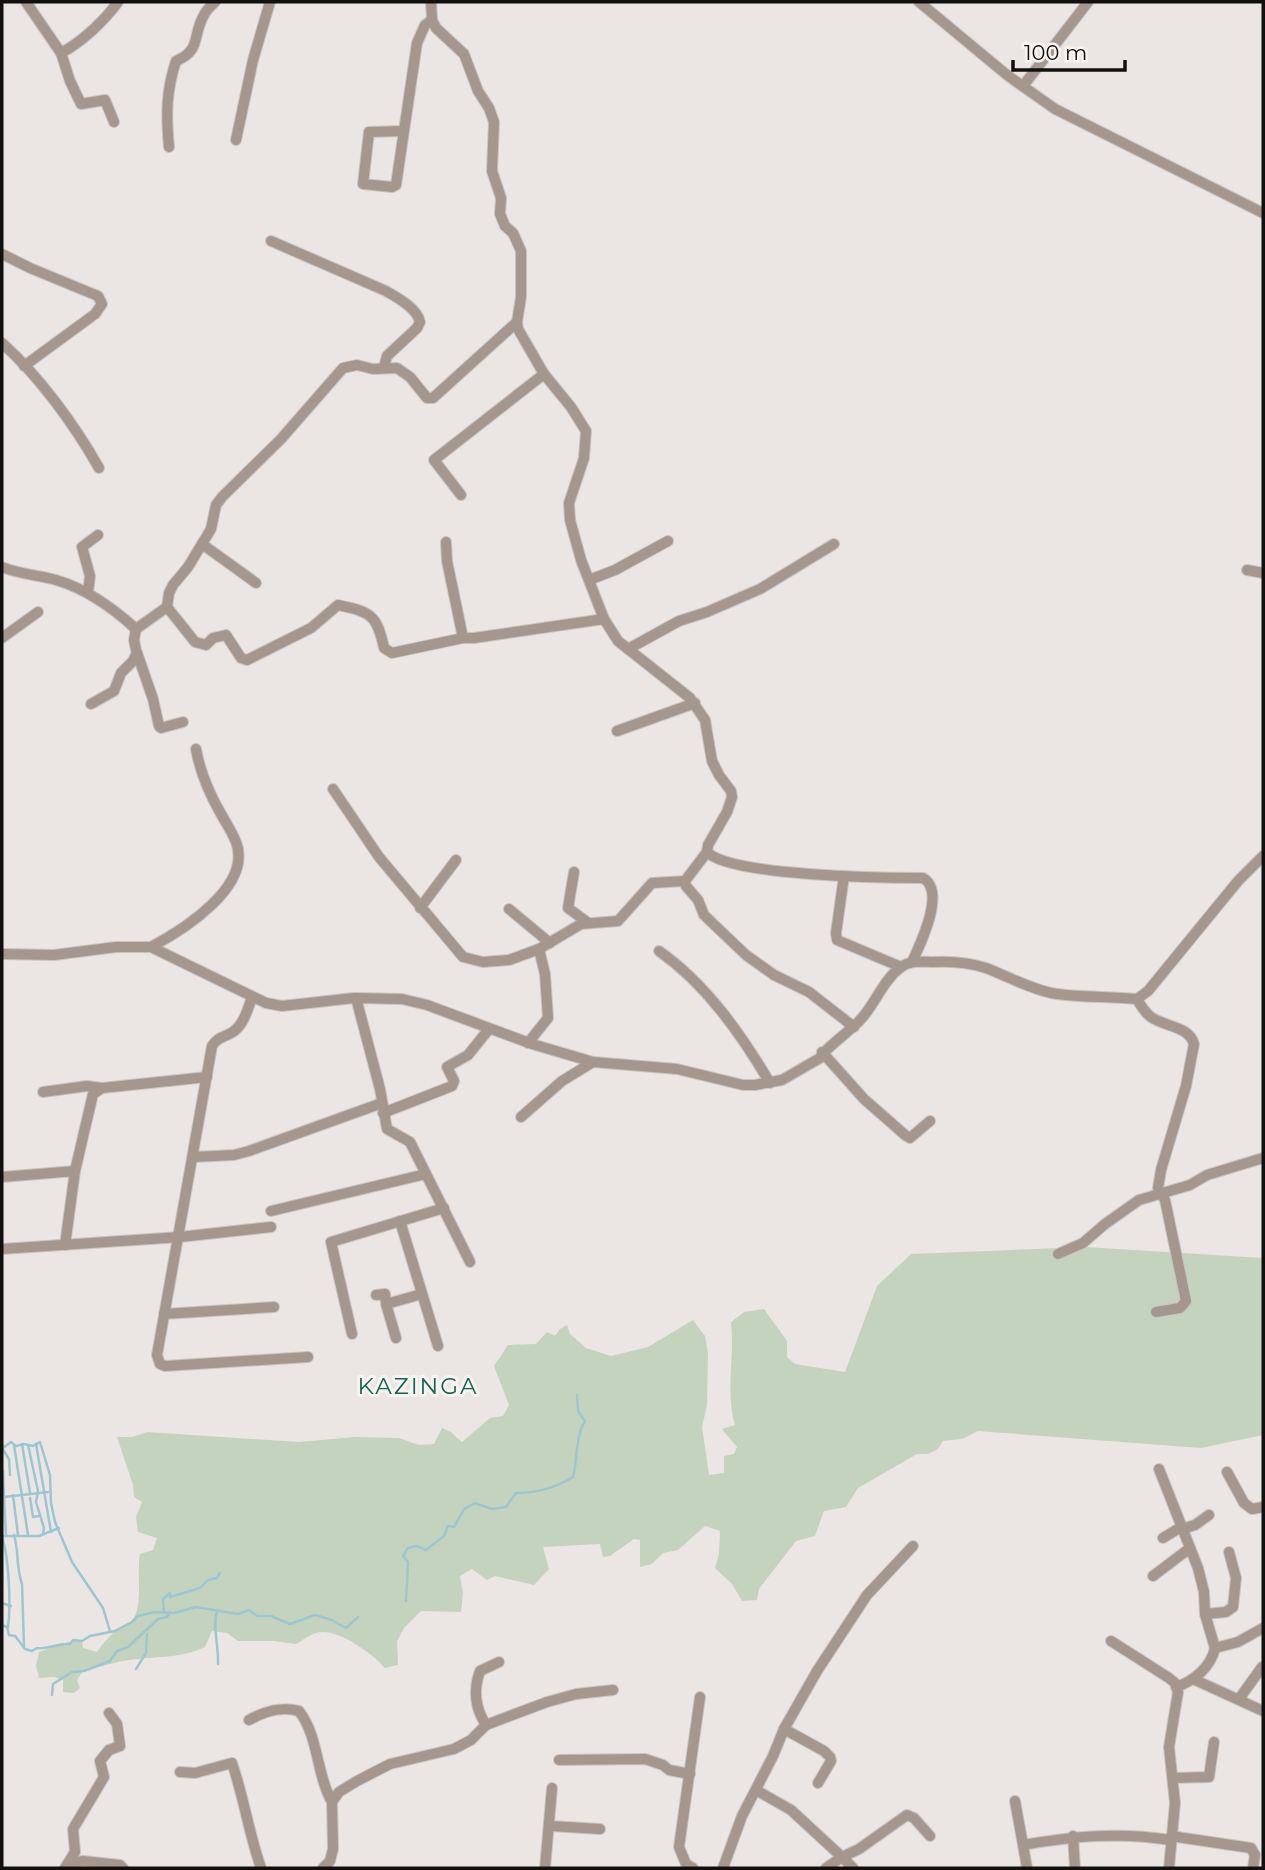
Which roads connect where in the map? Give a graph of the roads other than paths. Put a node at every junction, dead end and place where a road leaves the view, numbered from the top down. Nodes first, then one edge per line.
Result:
1 (26, 2) edge
2 (118, 2) edge
3 (215, 2) edge
4 (271, 2) edge
5 (430, 2) edge
6 (919, 2) edge
7 (1088, 2) edge
8 (432, 20) junction
9 (61, 53) junction
10 (1023, 86) junction
11 (114, 122) dead end
12 (403, 131) junction
13 (236, 140) dead end
14 (169, 147) dead end
15 (1263, 213) edge
16 (271, 241) dead end
17 (2, 254) edge
18 (517, 322) junction
19 (2, 343) edge
20 (24, 366) junction
21 (384, 367) junction
22 (544, 374) junction
23 (99, 468) dead end
24 (461, 495) dead end
25 (98, 535) dead end
26 (668, 541) dead end
27 (446, 542) dead end
28 (202, 544) junction
29 (834, 544) dead end
30 (2, 567) edge
31 (1247, 570) dead end
32 (1263, 573) edge
33 (589, 580) junction
34 (256, 583) dead end
35 (88, 593) junction
36 (166, 607) junction
37 (38, 612) dead end
38 (604, 619) junction
39 (136, 629) junction
40 (2, 638) edge
41 (463, 638) junction
42 (628, 649) junction
43 (137, 653) junction
44 (695, 703) junction
45 (92, 704) dead end
46 (183, 722) dead end
47 (617, 731) dead end
48 (196, 749) dead end
49 (333, 789) dead end
50 (707, 852) junction
51 (1263, 856) edge
52 (456, 860) dead end
53 (574, 872) dead end
54 (844, 876) junction
55 (685, 881) junction
56 (420, 908) junction
57 (509, 909) dead end
58 (587, 922) junction
59 (550, 943) junction
60 (151, 947) junction
61 (539, 949) junction
62 (659, 951) dead end
63 (2, 954) edge
64 (907, 964) junction
65 (253, 997) junction
66 (356, 998) junction
67 (1136, 999) junction
68 (854, 1027) junction
69 (489, 1029) junction
70 (528, 1043) junction
71 (822, 1052) junction
72 (593, 1062) junction
73 (207, 1077) junction
74 (770, 1083) junction
75 (102, 1088) junction
76 (43, 1092) dead end
77 (382, 1108) junction
78 (521, 1117) dead end
79 (930, 1121) dead end
80 (193, 1157) junction
81 (1263, 1158) edge
82 (75, 1171) junction
83 (426, 1174) junction
84 (2, 1177) edge
85 (1160, 1193) junction
86 (444, 1208) junction
87 (271, 1211) dead end
88 (400, 1221) junction
89 (271, 1227) dead end
90 (180, 1237) junction
91 (65, 1245) junction
92 (2, 1249) edge
93 (1058, 1254) dead end
94 (470, 1262) dead end
95 (422, 1294) junction
96 (274, 1307) dead end
97 (1156, 1312) dead end
98 (164, 1314) junction
99 (352, 1334) dead end
100 (396, 1338) dead end
101 (438, 1346) dead end
102 (308, 1357) dead end
103 (1159, 1469) dead end
104 (1227, 1472) dead end
105 (1263, 1507) edge
106 (1209, 1515) dead end
107 (1181, 1528) junction
108 (1163, 1538) dead end
109 (913, 1546) dead end
110 (1190, 1548) junction
111 (1229, 1552) dead end
112 (1153, 1576) dead end
113 (1205, 1614) junction
114 (1263, 1628) edge
115 (1111, 1641) dead end
116 (1215, 1648) junction
117 (499, 1662) dead end
118 (1262, 1667) edge
119 (1194, 1679) junction
120 (1176, 1687) junction
121 (613, 1690) dead end
122 (700, 1697) dead end
123 (1239, 1699) junction
124 (1263, 1711) edge
125 (109, 1713) dead end
126 (248, 1720) dead end
127 (486, 1725) junction
128 (783, 1729) junction
129 (1214, 1742) dead end
130 (558, 1760) dead end
131 (180, 1772) dead end
132 (690, 1774) junction
133 (1173, 1778) junction
134 (817, 1783) dead end
135 (552, 1788) dead end
136 (756, 1790) junction
137 (1015, 1801) dead end
138 (332, 1802) junction
139 (550, 1826) junction
140 (600, 1829) dead end
141 (930, 1836) dead end
142 (1073, 1836) junction
143 (1171, 1838) junction
144 (1023, 1845) junction
145 (842, 1857) junction
146 (66, 1866) edge
147 (124, 1868) edge
148 (261, 1868) edge
149 (323, 1868) edge
150 (545, 1868) edge
151 (693, 1868) edge
152 (723, 1868) edge
153 (826, 1868) edge
154 (853, 1868) edge
155 (1027, 1868) edge
156 (1075, 1868) edge
157 (1169, 1868) edge
158 (1253, 1868) edge

1 - 9 street
2 - 9 street
3 - 14 street
4 - 13 street
5 - 8 street
6 - 10 street
7 - 10 street
8 - 12 street
8 - 18 street
9 - 11 street
10 - 15 street
12 - 12 street
16 - 21 street
17 - 20 street
18 - 21 street
18 - 22 street
19 - 20 street
20 - 23 street
21 - 28 street
22 - 24 street
22 - 33 street
25 - 35 street
26 - 33 street
27 - 41 street
28 - 34 street
28 - 36 street
29 - 42 street
30 - 35 street
31 - 32 street
33 - 38 street
35 - 39 street
36 - 39 street
36 - 41 street
37 - 40 street
38 - 41 street
38 - 42 street
39 - 43 street
42 - 44 street
43 - 45 street
43 - 46 street
44 - 47 street
44 - 50 street
48 - 60 street
49 - 56 street
50 - 54 street
50 - 55 street
51 - 67 street
52 - 56 street
53 - 58 street
54 - 64 street
54 - 64 street
55 - 58 street
55 - 68 street
56 - 61 street
57 - 59 street
58 - 59 street
59 - 61 street
60 - 63 street
60 - 65 street
61 - 70 street
62 - 74 street
64 - 67 street
64 - 68 street
65 - 66 street
65 - 73 street
66 - 69 street
66 - 77 street
67 - 85 street
68 - 71 street
69 - 70 street
69 - 77 street
70 - 72 street
71 - 74 street
71 - 79 street
72 - 74 street
72 - 78 street
73 - 75 street
73 - 80 street
75 - 76 street
75 - 82 street
77 - 80 street
77 - 83 street
80 - 90 street
81 - 85 street
82 - 84 street
82 - 91 street
83 - 86 street
83 - 87 street
85 - 93 street
85 - 97 street
86 - 88 street
86 - 94 street
88 - 95 street
88 - 99 street
89 - 90 street
90 - 91 street
90 - 98 street
91 - 92 street
95 - 100 street
95 - 101 street
96 - 98 street
98 - 102 street
103 - 107 street
104 - 105 street
106 - 107 street
107 - 108 street
107 - 110 street
109 - 128 street
110 - 112 street
110 - 113 street
111 - 113 street
113 - 116 street
114 - 116 street
115 - 120 street
116 - 119 street
117 - 127 street
118 - 123 street
119 - 120 street
119 - 123 street
120 - 133 street
121 - 127 street
122 - 132 street
123 - 124 street
125 - 146 street
126 - 138 street
127 - 138 street
128 - 134 street
128 - 136 street
129 - 133 street
130 - 132 street
131 - 148 street
132 - 151 street
133 - 143 street
135 - 139 street
136 - 145 street
136 - 152 street
137 - 144 street
138 - 149 street
139 - 140 street
139 - 150 street
141 - 145 street
142 - 143 street
142 - 144 street
142 - 156 street
143 - 157 street
143 - 158 street
144 - 155 street
145 - 153 street
145 - 154 street
146 - 147 street

